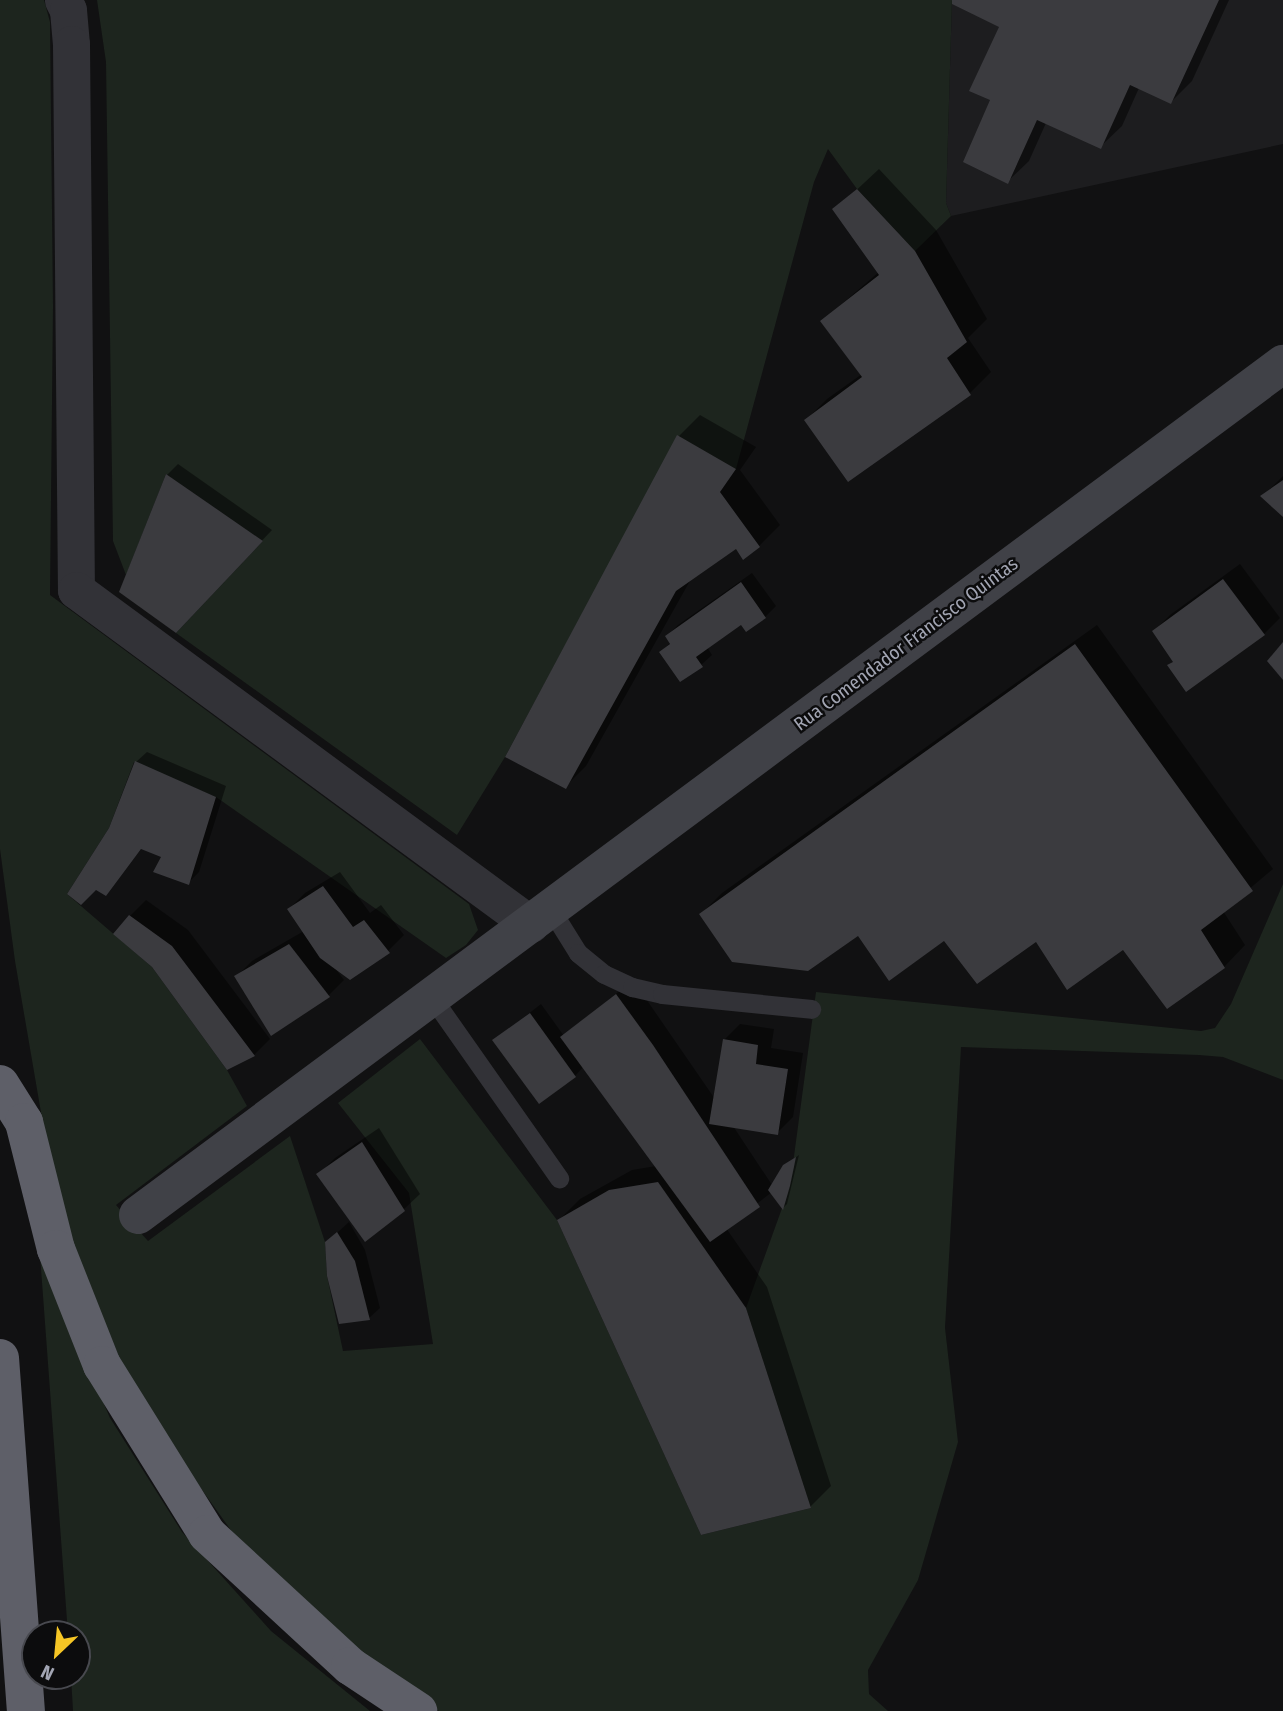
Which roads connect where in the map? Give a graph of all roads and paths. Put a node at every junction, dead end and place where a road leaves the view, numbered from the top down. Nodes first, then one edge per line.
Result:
1 (63, 0) edge
2 (1283, 364) edge
3 (540, 916) junction
4 (431, 996) junction
5 (811, 1009) dead end
6 (0, 1084) edge
7 (559, 1178) dead end
8 (138, 1215) dead end
9 (0, 1358) edge
10 (26, 1711) edge
11 (418, 1711) edge

1 - 3 street
2 - 3 street, Rua Comendador Francisco Quintas
3 - 4 street, Rua Comendador Francisco Quintas
3 - 5 lane
4 - 7 lane
4 - 8 street, Rua Comendador Francisco Quintas
6 - 11 highway
9 - 10 highway

